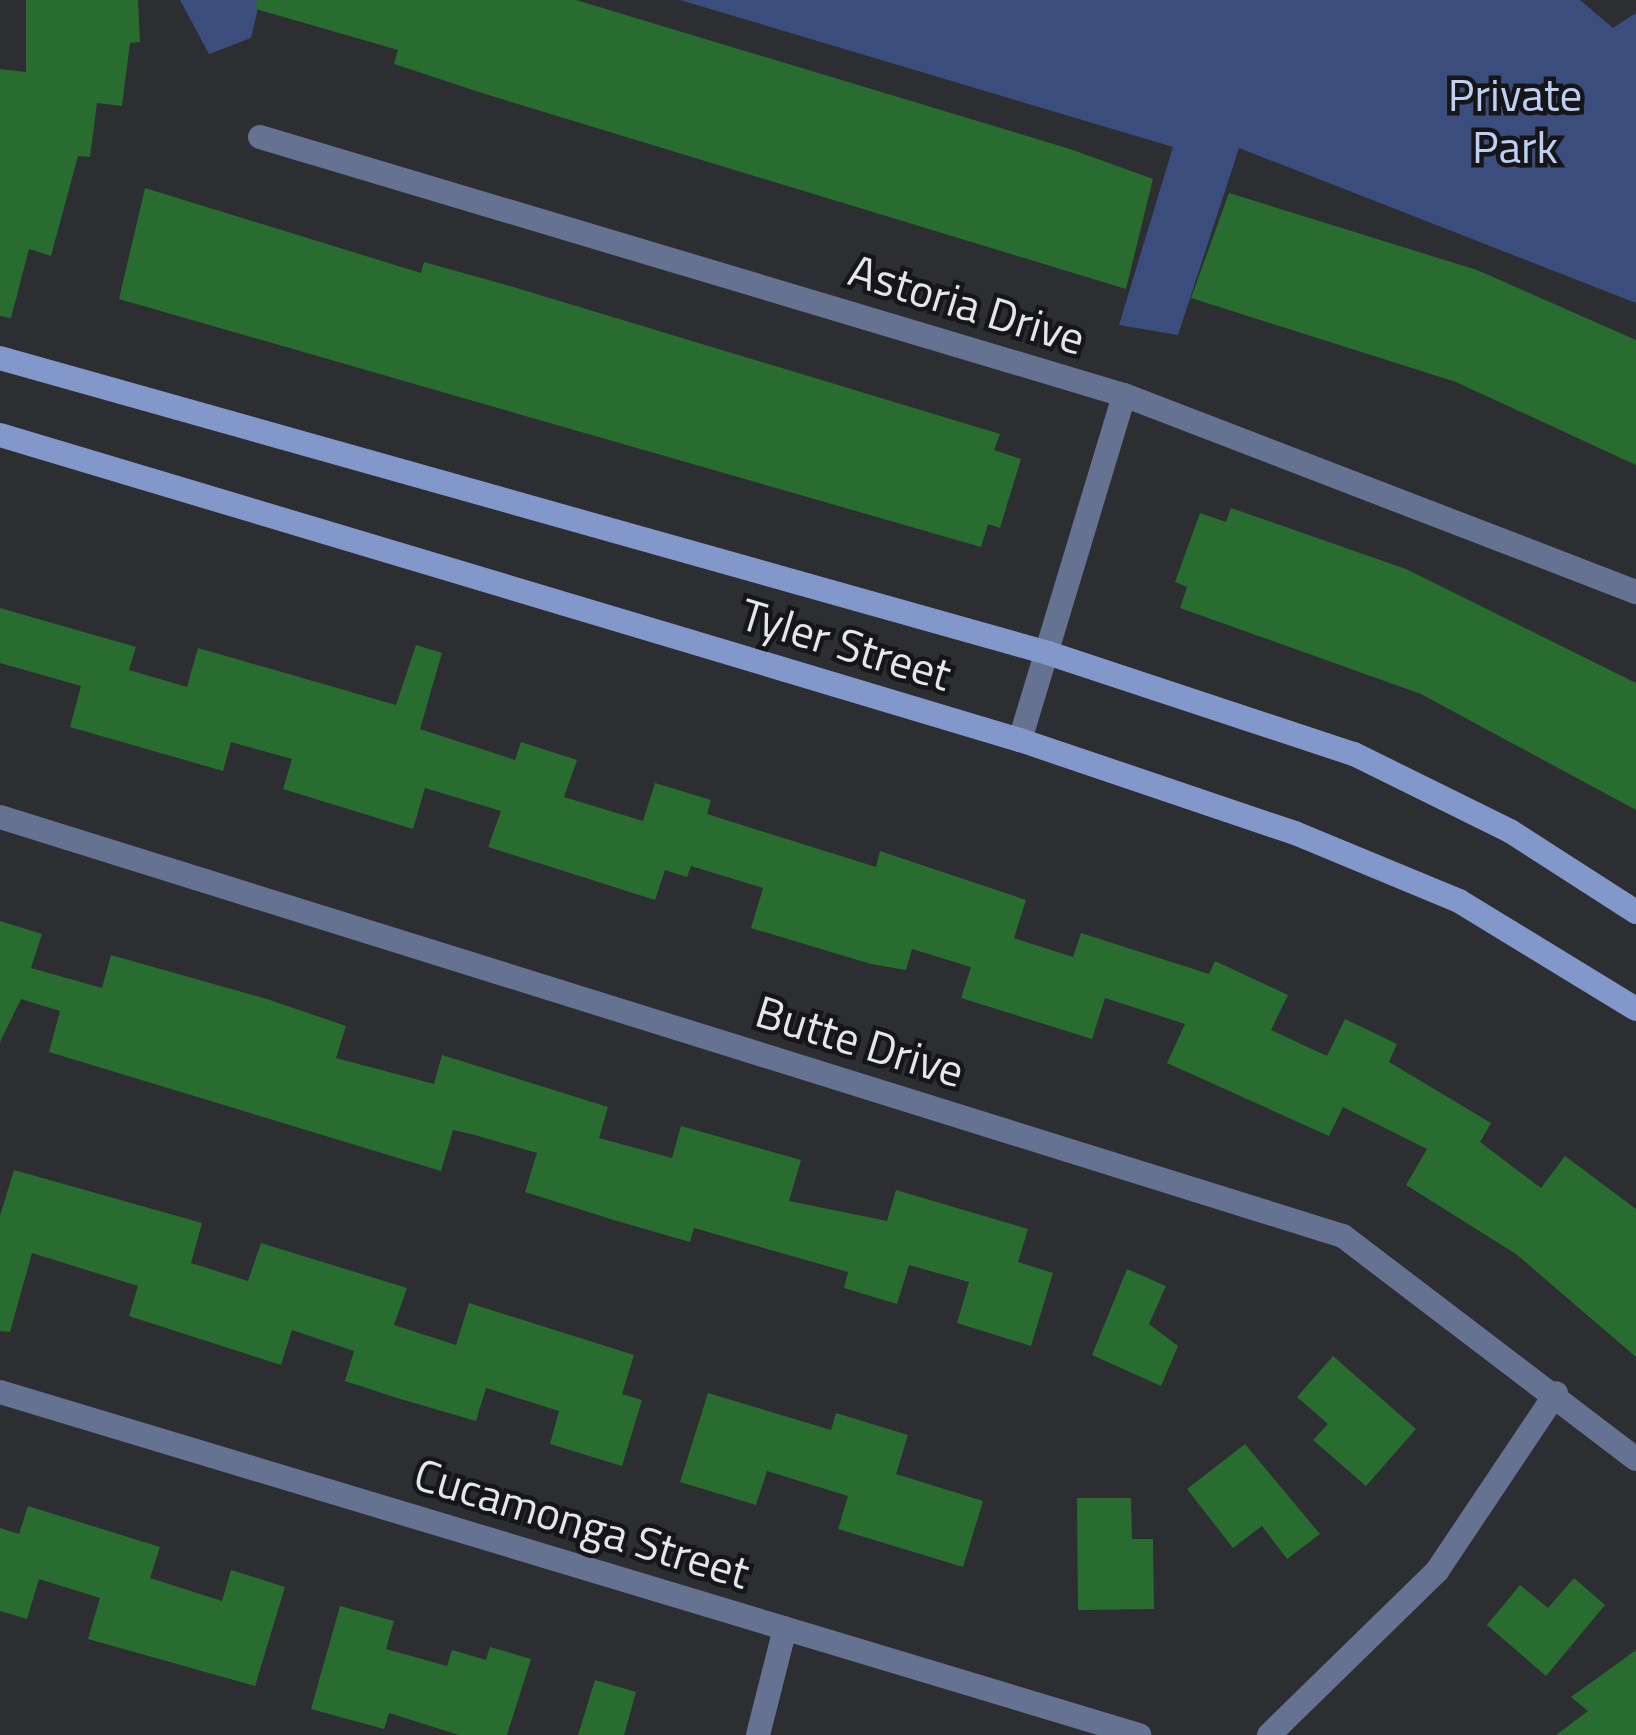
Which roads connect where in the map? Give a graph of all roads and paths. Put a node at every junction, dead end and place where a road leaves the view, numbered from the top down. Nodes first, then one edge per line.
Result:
1 (260, 137) dead end
2 (0, 358) edge
3 (1124, 394) junction
4 (0, 435) edge
5 (1636, 592) edge
6 (1048, 653) junction
7 (1020, 740) junction
8 (0, 818) edge
9 (1636, 912) edge
10 (1636, 1009) edge
11 (0, 1392) edge
12 (1556, 1393) junction
13 (1636, 1459) edge
14 (785, 1628) junction
15 (758, 1735) edge
16 (1139, 1735) edge
17 (1269, 1735) edge

1 - 3 street, Astoria Drive
2 - 6 main road, Tyler Street
3 - 5 street, Astoria Drive
3 - 6 street
4 - 7 main road, Tyler Street
6 - 7 street
6 - 9 main road, Tyler Street
7 - 10 main road, Tyler Street
8 - 12 street, Butte Drive
11 - 14 street, Cucamonga Street
12 - 13 street, Butte Drive
12 - 17 street
14 - 15 street
14 - 16 street, Cucamonga Street

